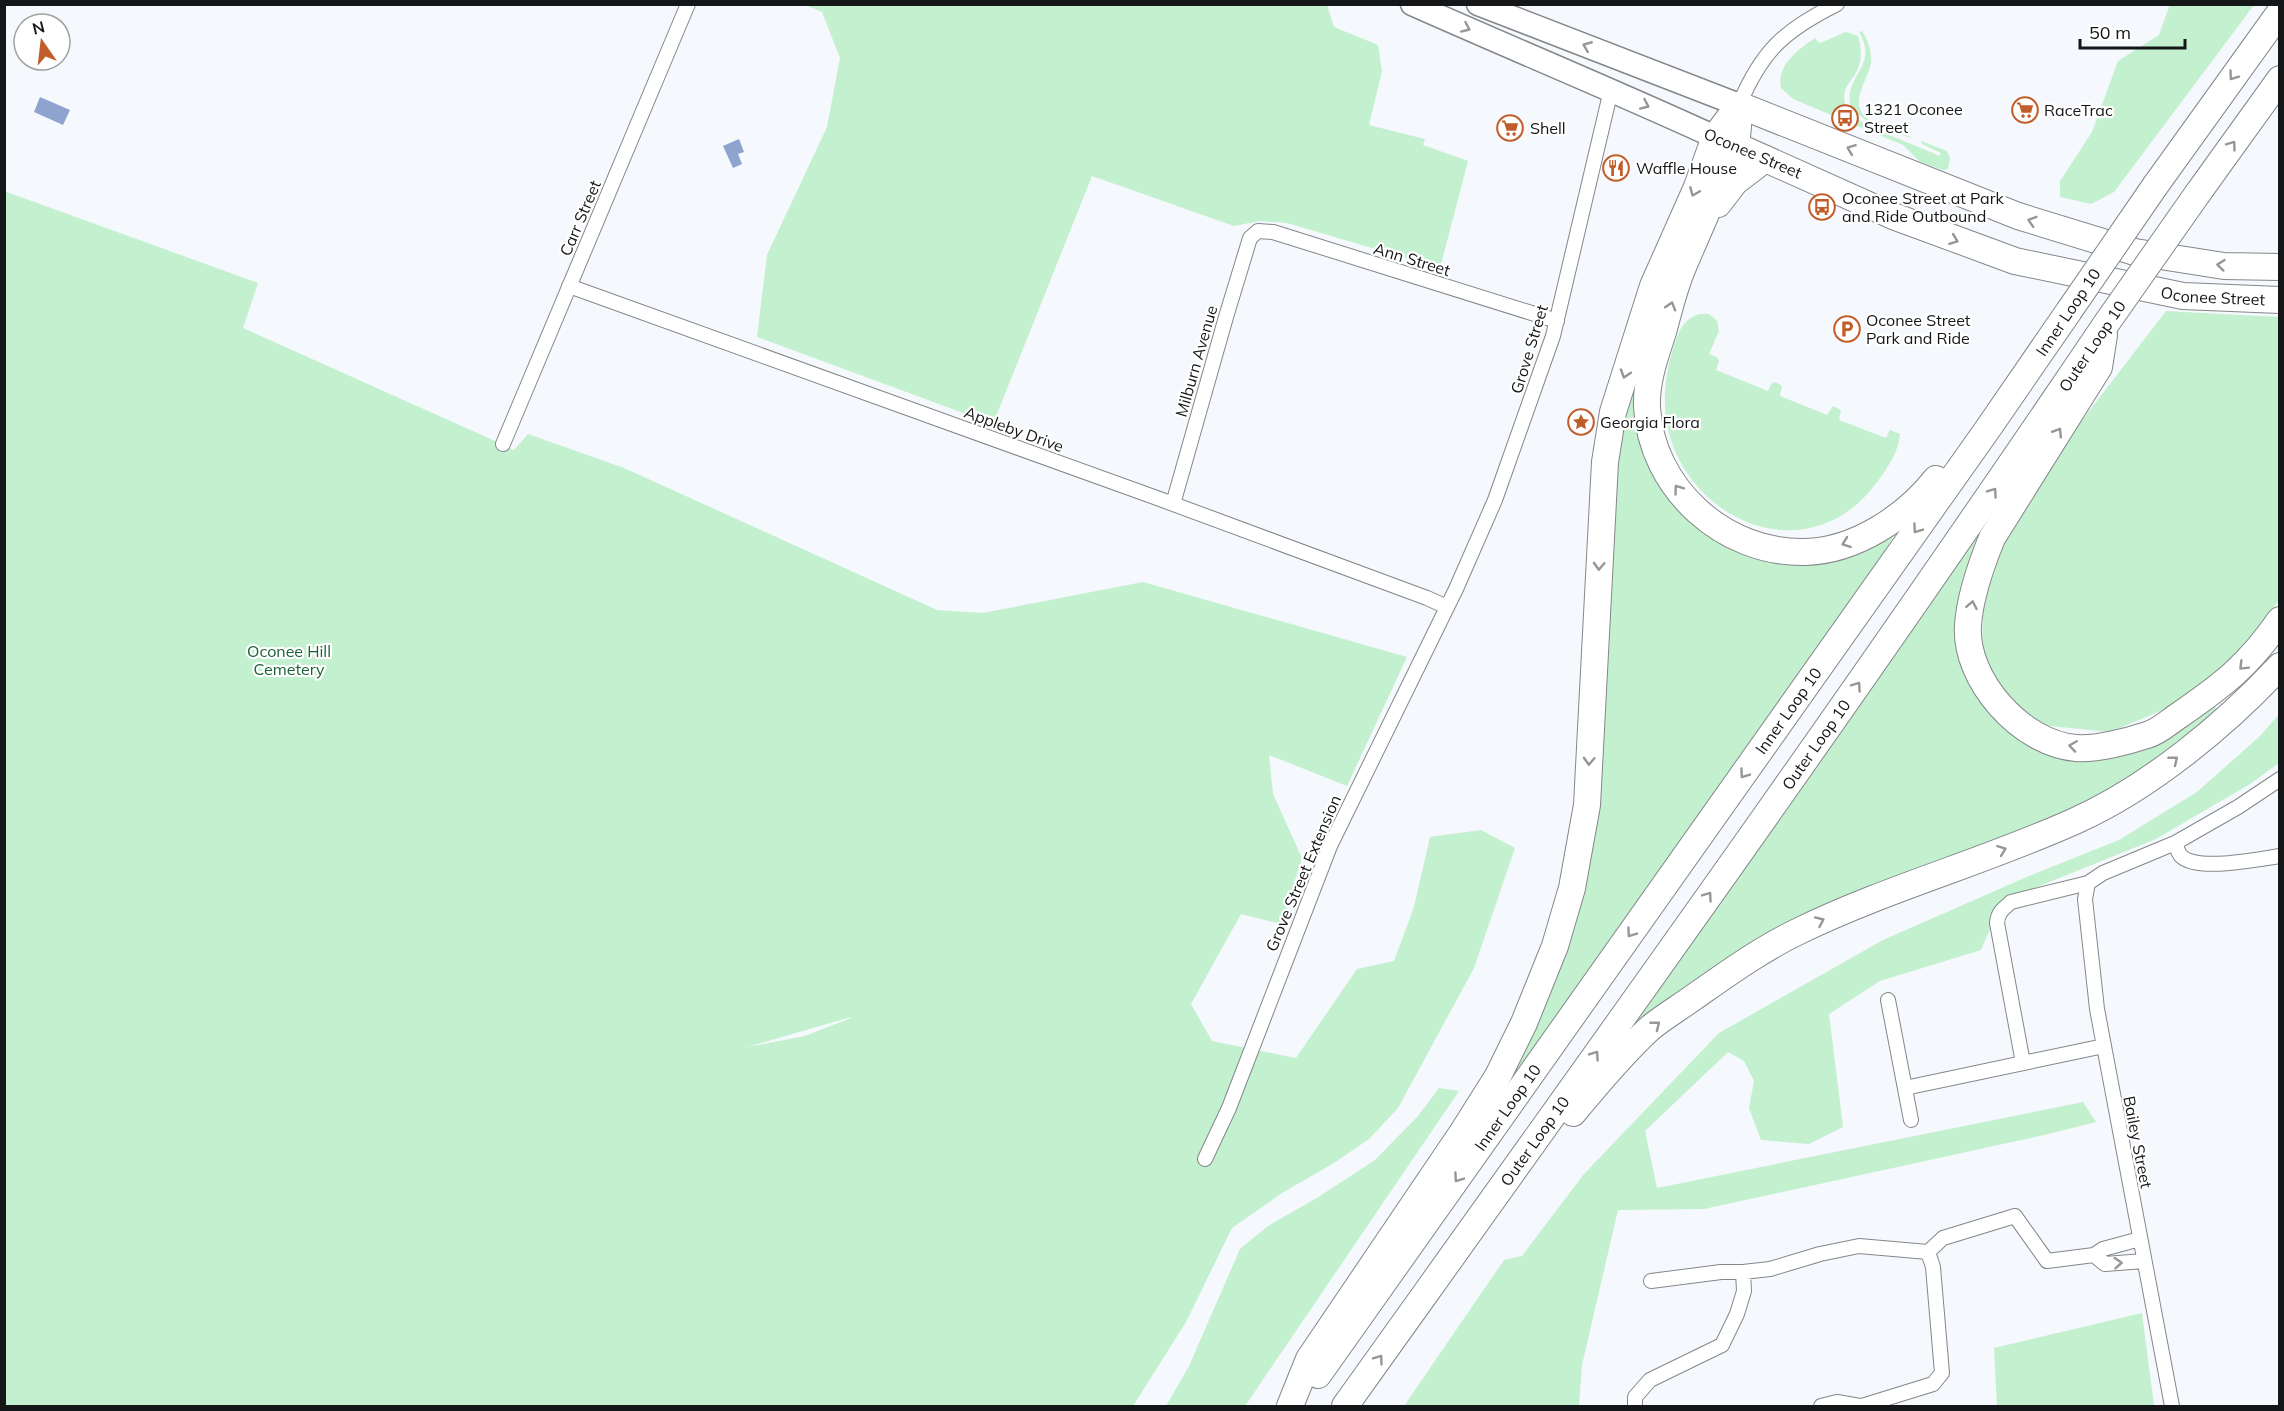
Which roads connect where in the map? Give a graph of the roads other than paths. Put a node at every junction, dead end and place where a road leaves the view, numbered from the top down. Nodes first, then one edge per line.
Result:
1 (688, 4) edge
2 (1412, 4) edge
3 (1478, 4) edge
4 (1838, 4) edge
5 (2280, 12) edge
6 (2280, 79) edge
7 (1611, 90) junction
8 (1739, 105) junction
9 (1725, 141) junction
10 (1765, 159) junction
11 (1704, 219) junction
12 (1258, 231) joint
13 (2280, 267) edge
14 (569, 286) junction
15 (2280, 300) edge
16 (1557, 321) junction
17 (2106, 324) junction
18 (1988, 430) junction
19 (503, 444) dead end
20 (1173, 504) junction
21 (1447, 608) junction
22 (2280, 620) edge
23 (2280, 666) edge
24 (2280, 779) edge
25 (2175, 843) junction
26 (2280, 856) edge
27 (2088, 883) junction
28 (1888, 1000) dead end
29 (2104, 1046) junction
30 (2023, 1063) junction
31 (1905, 1088) junction
32 (1911, 1120) dead end
33 (1205, 1159) dead end
34 (1513, 1172) junction
35 (2140, 1239) junction
36 (1928, 1252) junction
37 (2094, 1255) junction
38 (2144, 1261) junction
39 (1743, 1272) junction
40 (1651, 1281) dead end
41 (1290, 1407) edge
42 (1295, 1407) edge
43 (1345, 1407) edge
44 (1635, 1407) edge
45 (1821, 1407) edge
46 (1861, 1407) edge
47 (2172, 1407) edge

1 - 14 street, Carr Street
2 -> 7 main road, Oconee Street
8 -> 3 main road, Oconee Street
4 - 8 street
5 -> 18 highway, Inner Loop 10, bridge
17 -> 6 highway, Outer Loop 10, bridge
7 -> 9 main road, Oconee Street
7 - 16 street, Grove Street
8 - 9 highway
13 -> 8 highway, Oconee Street
9 - 10 highway, Oconee Street
9 - 11 highway
9 -> 41 highway
10 - 11 highway
10 -> 15 highway, Oconee Street
18 -> 11 highway
12 - 16 street, Ann Street
12 - 20 street, Milburn Avenue
14 - 19 street, Carr Street
14 - 20 street, Appleby Drive
16 - 21 street, Grove Street
22 -> 17 highway
34 -> 17 highway, Outer Loop 10
18 -> 42 highway, Inner Loop 10
20 - 21 street, Appleby Drive
21 - 33 street, Grove Street Extension
34 -> 23 highway
24 - 25 street
25 - 26 street
25 - 27 street
27 - 29 street, Bailey Street
27 - 30 street
28 - 31 street
29 - 30 street
29 - 35 street, Bailey Street
30 - 31 street
31 - 32 street
43 -> 34 highway, Outer Loop 10
35 - 37 street
35 - 38 street, Bailey Street
36 - 37 street
36 - 39 street
36 - 46 street
37 -> 38 street
38 - 47 street, Bailey Street
39 - 40 street
39 - 44 street
45 - 46 street

